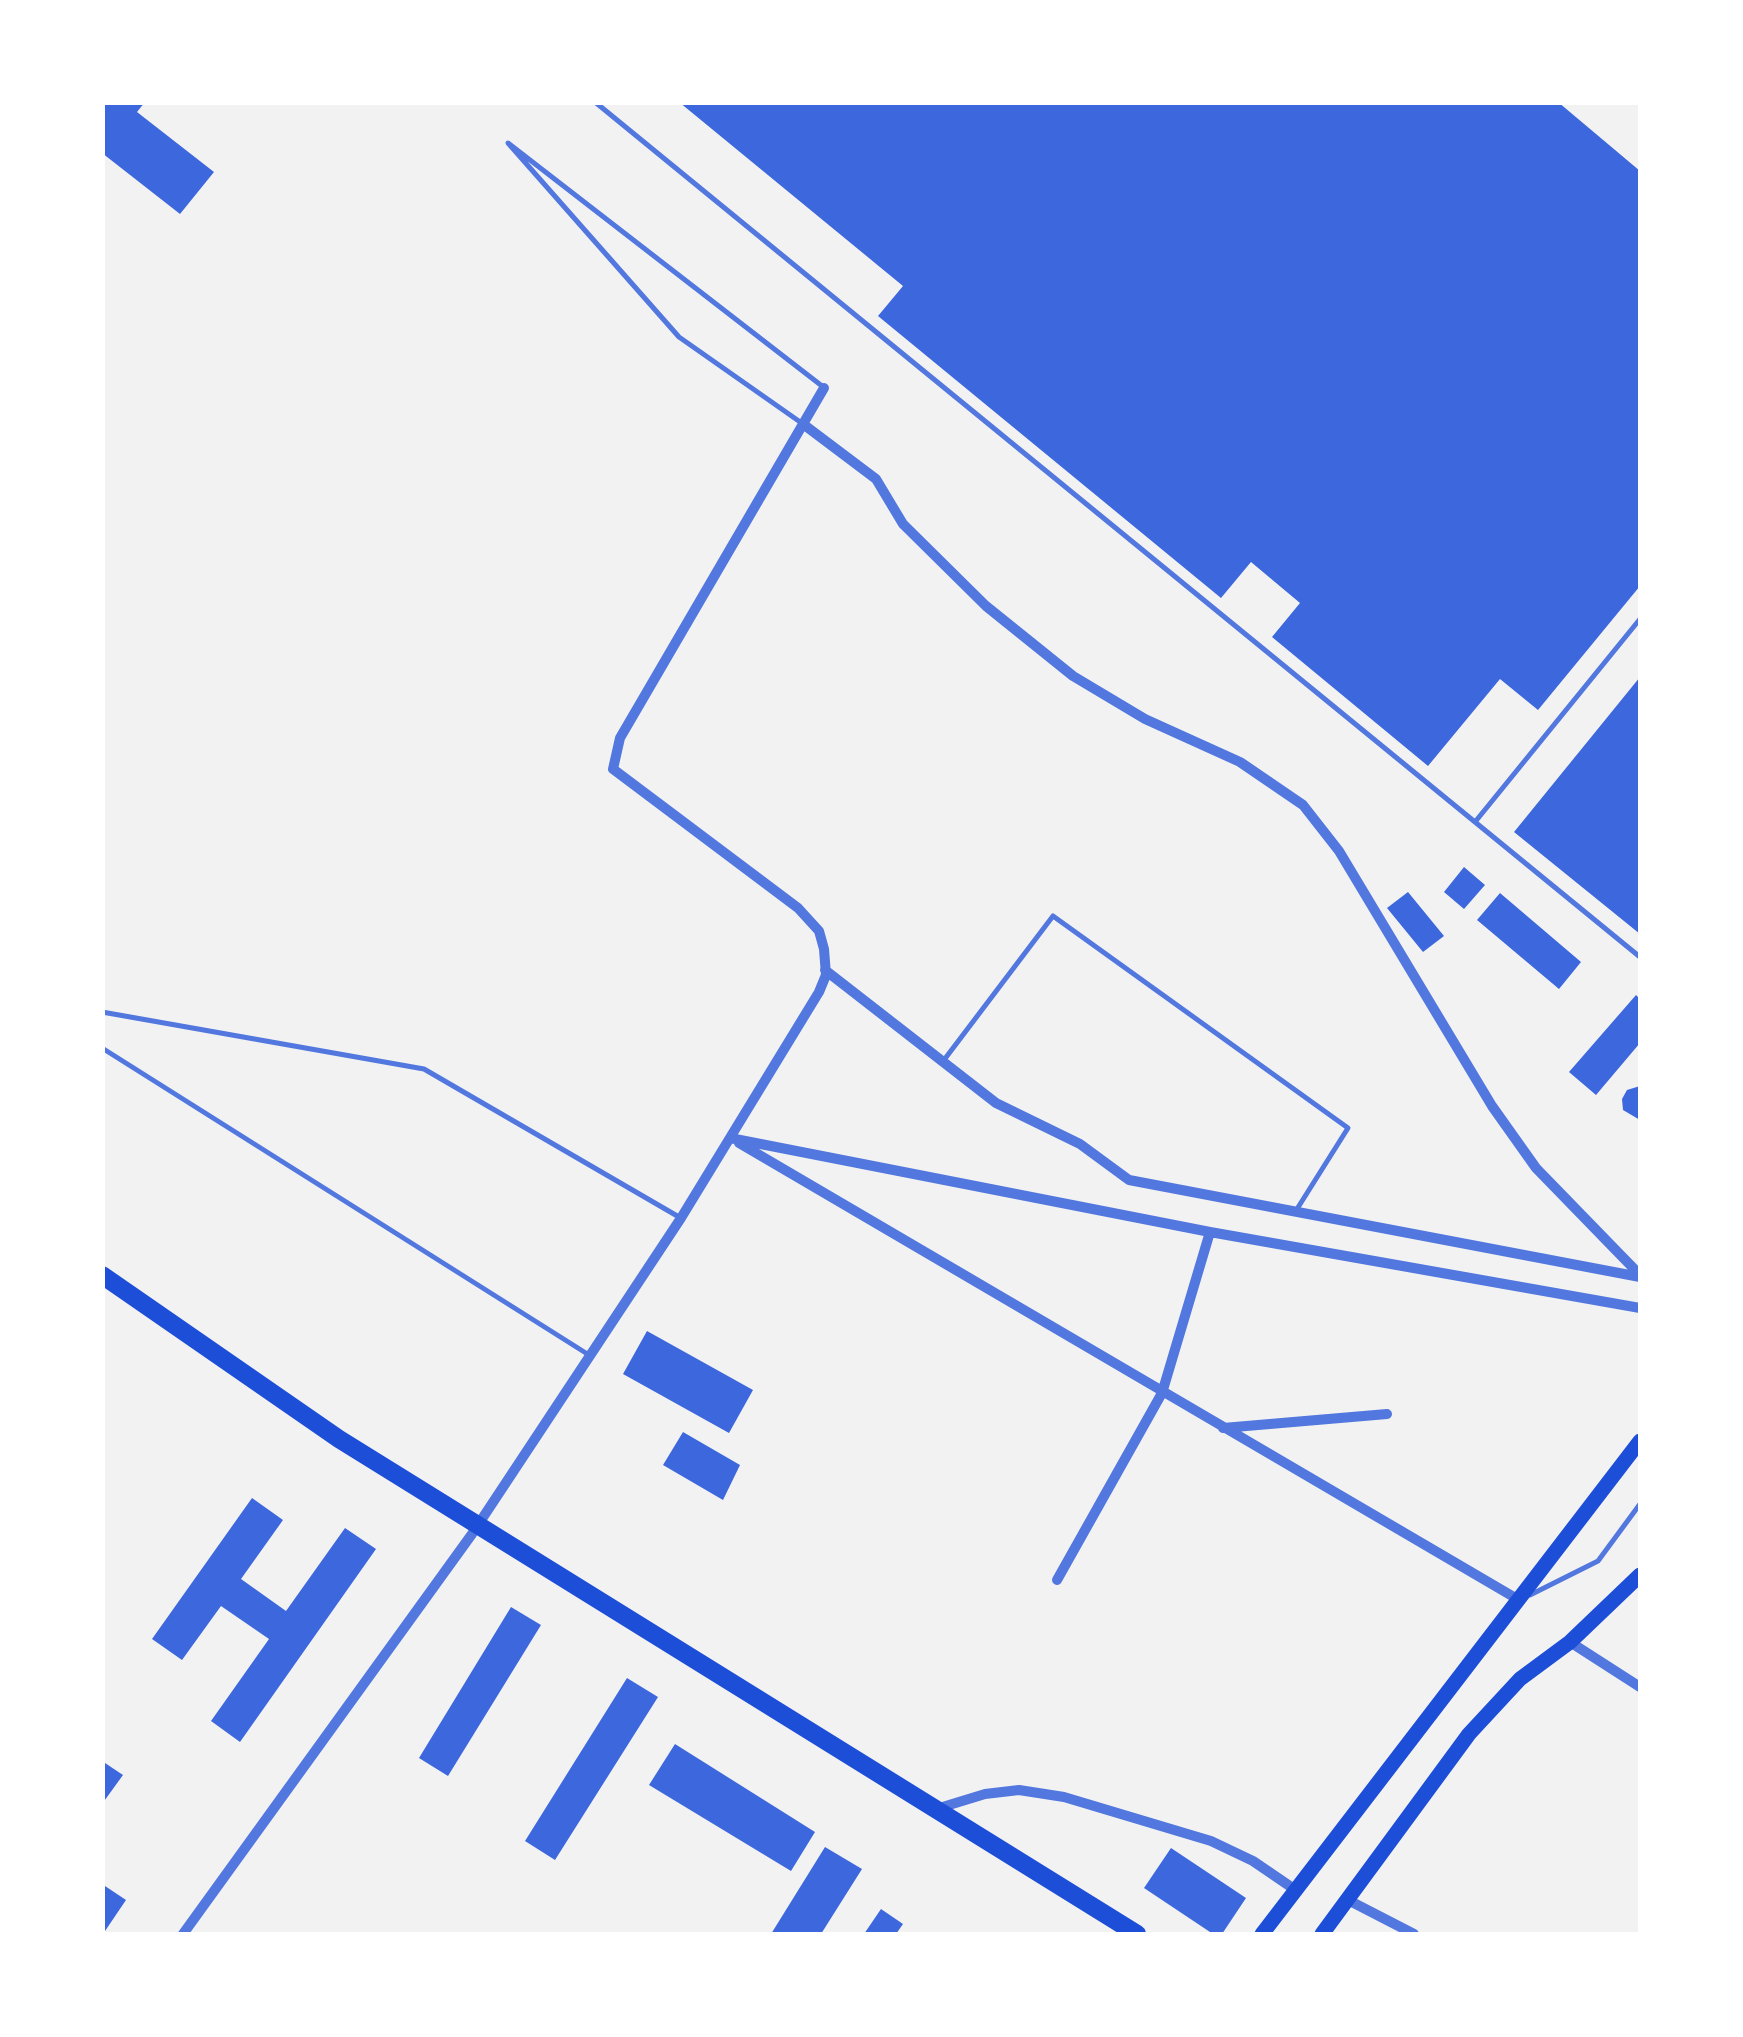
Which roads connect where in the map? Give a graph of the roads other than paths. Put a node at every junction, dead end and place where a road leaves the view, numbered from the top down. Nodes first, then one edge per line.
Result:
1 (596, 102) edge
2 (824, 388) joint
3 (803, 424) junction
4 (1640, 619) edge
5 (1475, 822) junction
6 (1640, 957) edge
7 (825, 970) junction
8 (102, 1012) edge
9 (102, 1048) edge
10 (942, 1062) junction
11 (730, 1138) junction
12 (1295, 1212) junction
13 (681, 1218) junction
14 (1210, 1232) junction
15 (102, 1275) edge
16 (1640, 1276) edge
17 (1640, 1308) edge
18 (589, 1355) junction
19 (1162, 1393) junction
20 (1386, 1414) dead end
21 (1222, 1428) junction
22 (1640, 1442) edge
23 (1640, 1504) edge
24 (478, 1525) junction
25 (1640, 1575) edge
26 (1057, 1580) dead end
27 (1518, 1600) junction
28 (1570, 1642) junction
29 (1640, 1687) edge
30 (936, 1810) junction
31 (1296, 1891) junction
32 (1348, 1900) junction
33 (183, 1934) edge
34 (1137, 1934) edge
35 (1262, 1934) edge
36 (1322, 1934) edge
37 (1414, 1934) edge

1 - 5 lane
2 - 3 street
2 - 3 lane
3 - 7 street
3 - 16 street
4 - 5 lane
5 - 6 lane
7 - 10 street
7 - 11 street
8 - 13 lane
9 - 18 lane
10 - 12 street
10 - 12 lane
11 - 13 street
11 - 14 street
11 - 19 street
12 - 16 street
13 - 18 street
14 - 17 street
14 - 19 street
15 - 24 main road
18 - 24 street
19 - 21 street
19 - 26 street
20 - 21 street
21 - 27 street
22 - 27 main road
23 - 27 lane
24 - 30 main road
24 - 33 street
25 - 28 main road
27 - 31 main road
28 - 29 street
28 - 32 main road
30 - 31 street
30 - 34 main road
31 - 35 main road
32 - 36 main road
32 - 37 street

